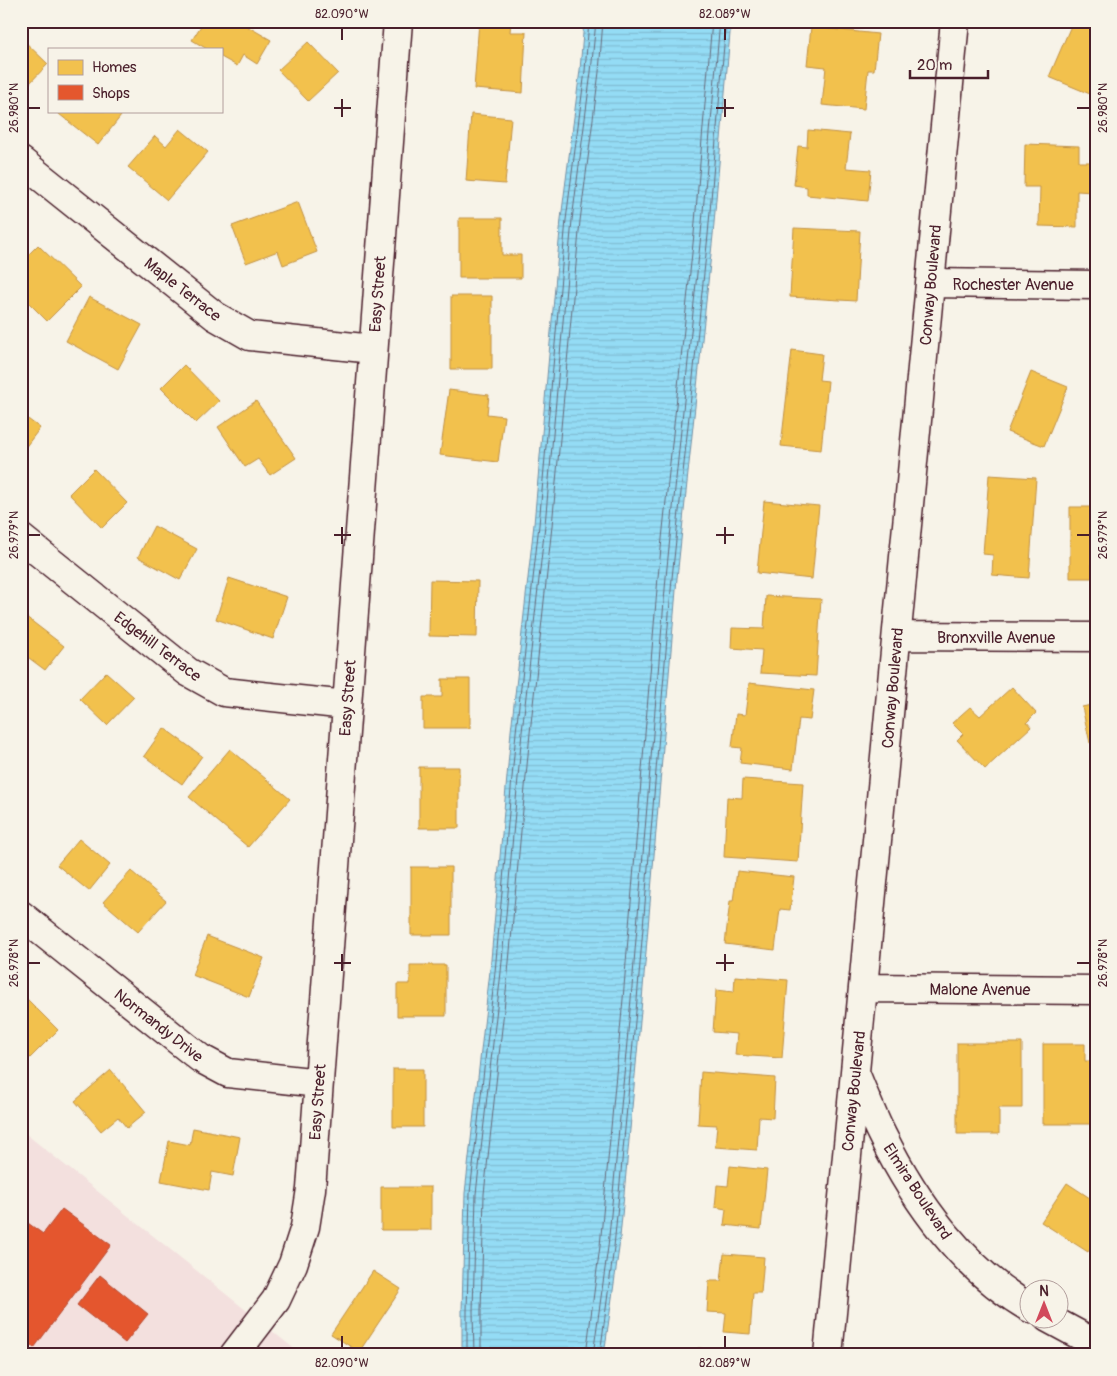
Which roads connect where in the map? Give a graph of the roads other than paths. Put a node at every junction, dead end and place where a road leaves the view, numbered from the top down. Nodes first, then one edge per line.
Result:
1 (398, 21) edge
2 (955, 21) edge
3 (21, 160) edge
4 (930, 283) junction
5 (1096, 284) edge
6 (373, 349) junction
7 (21, 538) edge
8 (897, 636) junction
9 (1096, 637) edge
10 (347, 704) junction
11 (21, 915) edge
12 (863, 988) junction
13 (1096, 990) edge
14 (855, 1073) junction
15 (319, 1083) junction
16 (1020, 1303) edge
17 (1066, 1328) edge
18 (1096, 1344) edge
19 (234, 1355) edge
20 (828, 1355) edge

1 - 6 street, Easy Street
2 - 4 street, Conway Boulevard
3 - 6 street, Maple Terrace
4 - 5 street, Rochester Avenue
4 - 8 street, Conway Boulevard
6 - 10 street, Easy Street
7 - 10 street, Edgehill Terrace
8 - 9 street, Bronxville Avenue
8 - 12 street, Conway Boulevard
10 - 15 street, Easy Street
11 - 15 street, Normandy Drive
12 - 13 street, Malone Avenue
12 - 14 street, Conway Boulevard
14 - 16 street, Elmira Boulevard
14 - 20 street, Conway Boulevard
15 - 19 street, Easy Street
17 - 18 street

